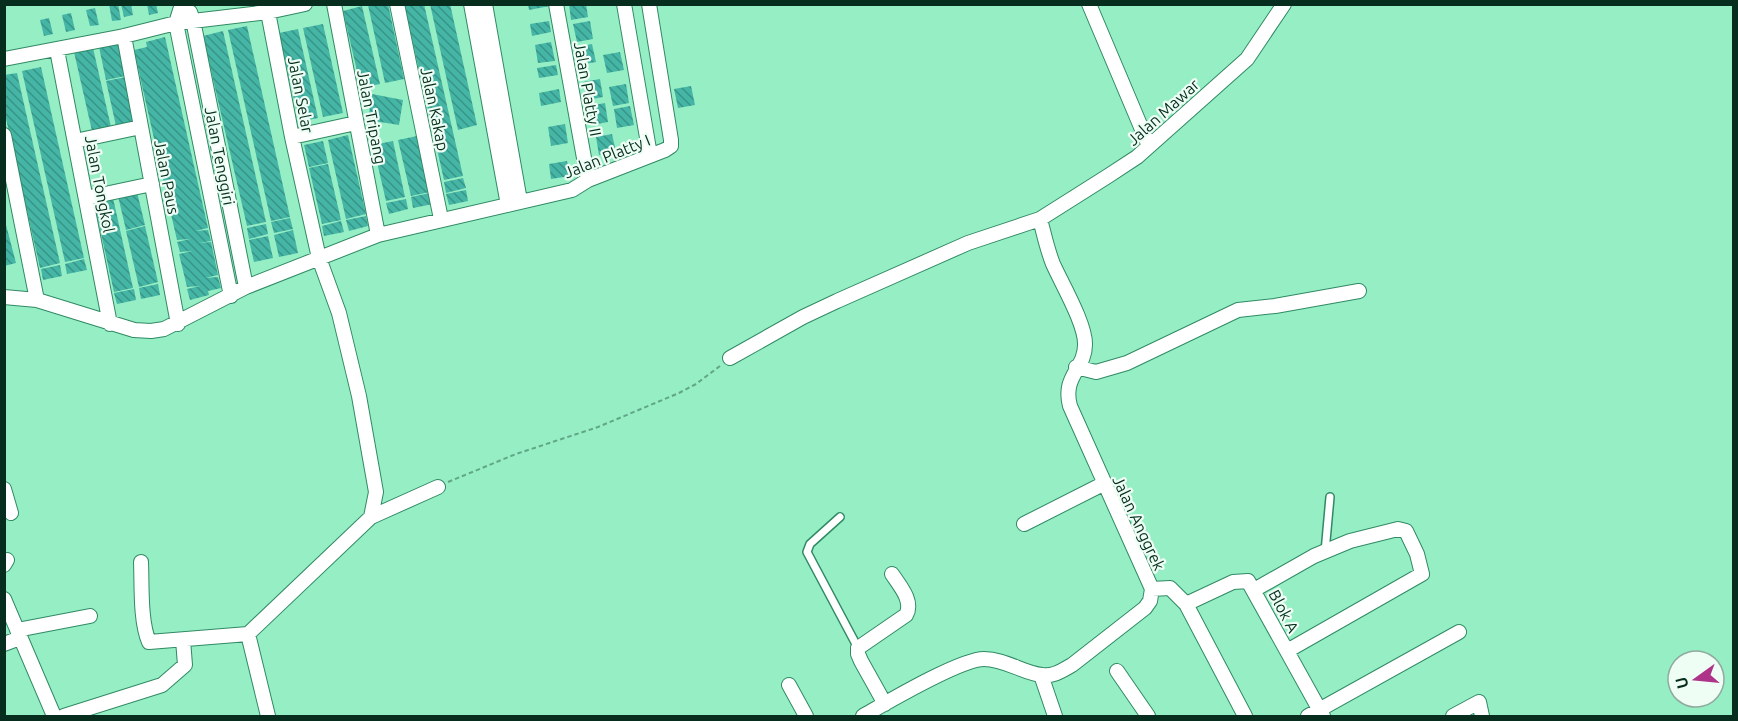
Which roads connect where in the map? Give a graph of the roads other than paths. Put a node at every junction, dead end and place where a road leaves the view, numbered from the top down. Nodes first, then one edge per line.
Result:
1 (184, 4) edge
2 (305, 4) edge
3 (334, 4) edge
4 (397, 4) edge
5 (471, 4) edge
6 (485, 4) edge
7 (556, 4) edge
8 (624, 4) edge
9 (649, 4) edge
10 (1089, 4) edge
11 (1284, 4) edge
12 (268, 12) junction
13 (193, 20) junction
14 (176, 23) junction
15 (124, 36) junction
16 (57, 50) junction
17 (4, 58) edge
18 (356, 123) junction
19 (141, 127) junction
20 (4, 135) edge
21 (292, 137) junction
22 (75, 141) junction
23 (1149, 146) junction
24 (650, 155) junction
25 (588, 180) junction
26 (152, 184) junction
27 (86, 198) junction
28 (514, 203) junction
29 (441, 219) junction
30 (1040, 219) junction
31 (378, 235) junction
32 (319, 258) junction
33 (246, 287) junction
34 (1359, 291) dead end
35 (231, 296) junction
36 (4, 297) edge
37 (37, 300) junction
38 (110, 324) junction
39 (178, 324) junction
40 (730, 358) road end
41 (1076, 367) junction
42 (1103, 484) junction
43 (438, 487) road end
44 (4, 489) edge
45 (1330, 497) dead end
46 (11, 513) dead end
47 (371, 517) junction
48 (840, 517) dead end
49 (1024, 524) dead end
50 (1325, 552) junction
51 (141, 562) dead end
52 (892, 574) dead end
53 (1152, 589) junction
54 (1254, 590) junction
55 (4, 599) edge
56 (1186, 604) junction
57 (90, 616) dead end
58 (1459, 632) dead end
59 (19, 634) junction
60 (248, 634) junction
61 (183, 640) junction
62 (4, 644) edge
63 (858, 648) junction
64 (1287, 651) junction
65 (1117, 671) dead end
66 (1041, 675) junction
67 (789, 685) dead end
68 (885, 704) junction
69 (1317, 715) edge
70 (54, 717) edge
71 (64, 717) edge
72 (268, 717) edge
73 (806, 717) edge
74 (863, 717) edge
75 (1055, 717) edge
76 (1148, 717) edge
77 (1245, 717) edge
78 (1453, 717) edge
79 (1482, 717) edge

1 - 13 street, Jalan Tenggiri
1 - 14 street
2 - 12 street
3 - 18 street, Jalan Tripang
4 - 29 street, Jalan Kakap
5 - 28 street
6 - 28 street
7 - 25 street, Jalan Platty II
8 - 24 street
9 - 24 street, Jalan Platty I
10 - 23 street
11 - 23 street, Jalan Mawar
12 - 13 street
12 - 21 street, Jalan Selar
13 - 14 street
13 - 33 street, Jalan Tenggiri
14 - 15 street
14 - 35 street, Jalan Tenggiri
15 - 16 street
15 - 19 street, Jalan Paus
16 - 17 street
16 - 22 street, Jalan Tongkol
18 - 21 street
18 - 31 street, Jalan Tripang
19 - 22 street
19 - 26 street, Jalan Paus
20 - 37 street
21 - 32 street, Jalan Selar
22 - 27 street, Jalan Tongkol
23 - 30 street, Jalan Mawar
24 - 25 street, Jalan Platty I
25 - 28 street, Jalan Platty I
26 - 27 street
26 - 39 street, Jalan Paus
27 - 38 street, Jalan Tongkol
28 - 29 street, Jalan Platty I
29 - 31 street, Jalan Platty I
30 - 40 street, Jalan Mawar
30 - 41 street, Jalan Anggrek
31 - 32 street, Jalan Platty I
32 - 33 street, Jalan Platty I
32 - 47 street, Jalan Selar
33 - 35 street, Jalan Platty I
34 - 41 street
35 - 39 street, Jalan Platty I
36 - 37 street, Jalan Platty I
37 - 38 street, Jalan Platty I
38 - 39 street, Jalan Platty I
41 - 42 street, Jalan Anggrek
42 - 49 street
42 - 53 street, Jalan Anggrek
43 - 47 street
44 - 46 street
45 - 50 lane
47 - 60 street
48 - 63 lane
50 - 54 street
50 - 64 street
51 - 61 street
52 - 63 street
53 - 56 street
53 - 66 street, Jalan Anggrek
54 - 56 street, Blok A
54 - 64 street, Blok A
55 - 59 street
56 - 77 street
57 - 59 street
58 - 69 street
59 - 62 street
59 - 70 street
60 - 61 street
60 - 72 street
61 - 71 street
63 - 68 street
64 - 69 street, Blok A
65 - 76 street
66 - 68 street
66 - 75 street
67 - 73 street
68 - 74 street
78 - 79 street

